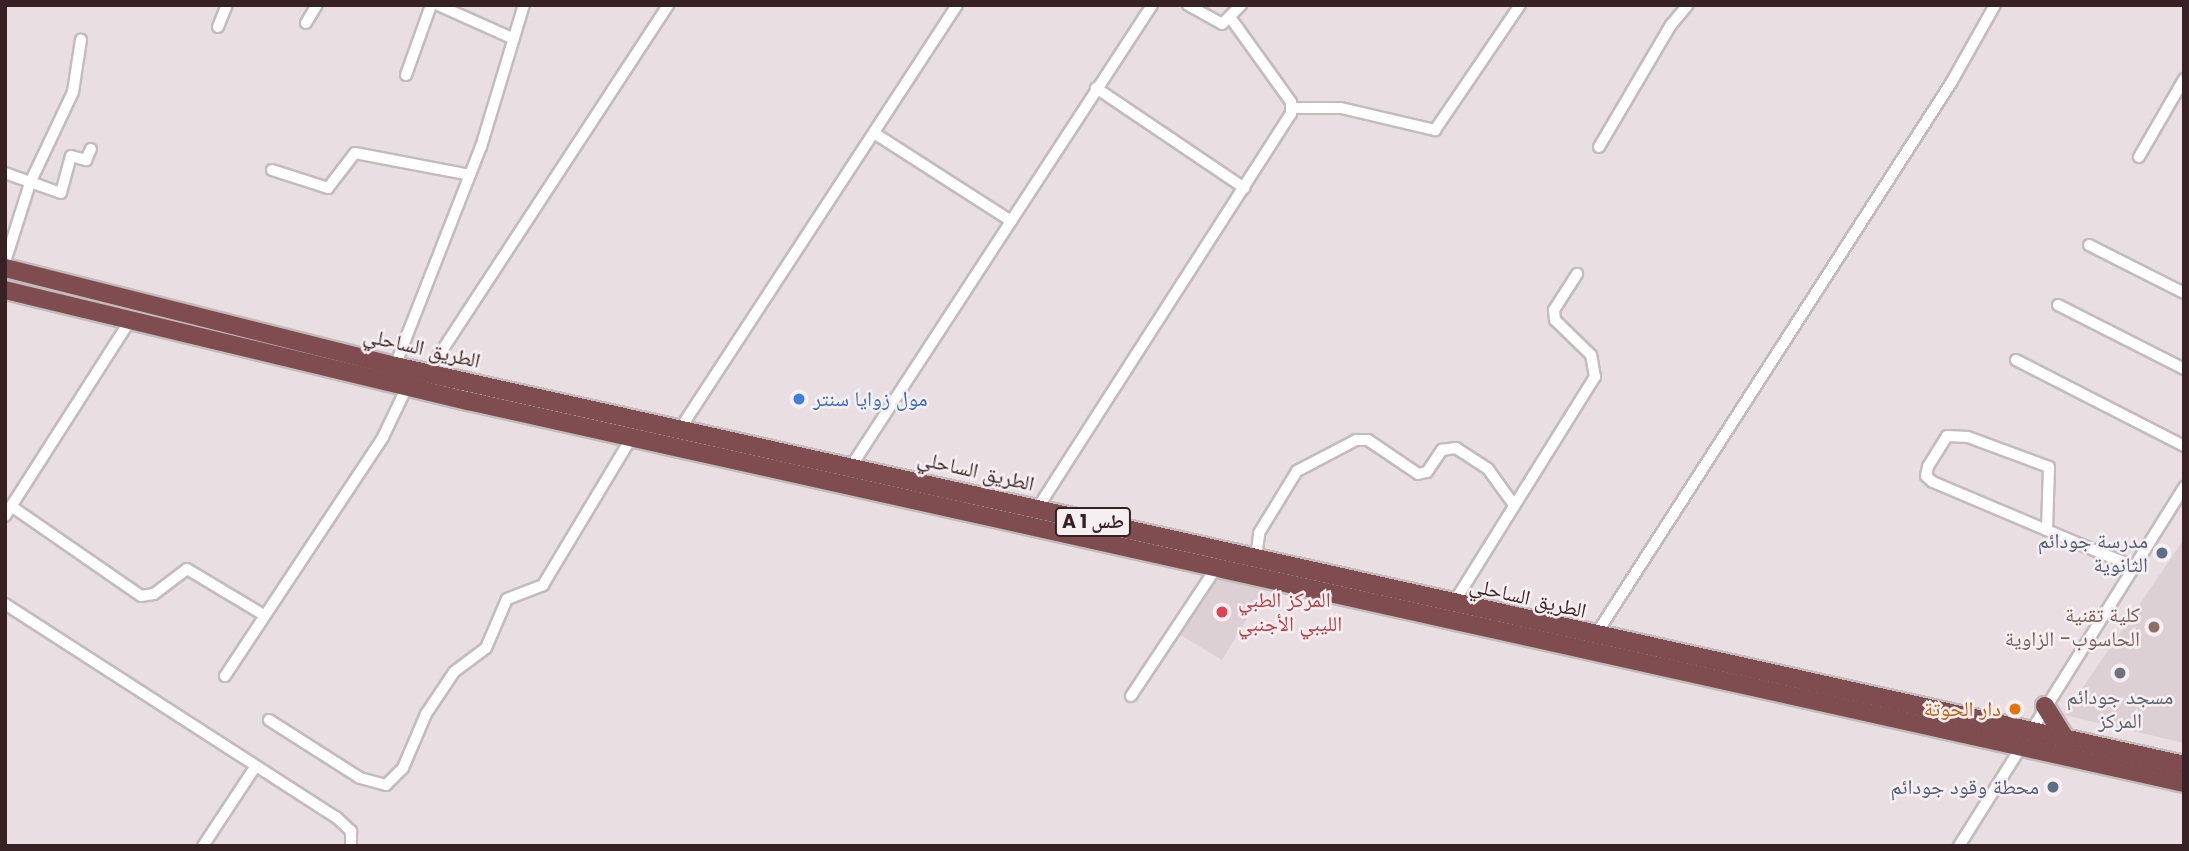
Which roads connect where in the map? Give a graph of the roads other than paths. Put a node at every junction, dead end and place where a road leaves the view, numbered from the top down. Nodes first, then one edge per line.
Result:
1 (227, 5) edge
2 (317, 5) edge
3 (431, 5) edge
4 (438, 5) edge
5 (524, 5) edge
6 (668, 5) edge
7 (957, 5) edge
8 (1152, 5) edge
9 (1188, 5) edge
10 (1241, 5) edge
11 (1520, 5) edge
12 (1674, 5) edge
13 (1688, 5) edge
14 (1995, 5) edge
15 (1677, 18) junction
16 (1232, 20) junction
17 (306, 23) dead end
18 (218, 27) dead end
19 (514, 38) junction
20 (80, 40) dead end
21 (406, 75) dead end
22 (2184, 79) edge
23 (1096, 88) junction
24 (1293, 108) junction
25 (874, 134) junction
26 (1599, 147) dead end
27 (90, 149) dead end
28 (2139, 157) dead end
29 (272, 170) dead end
30 (5, 173) edge
31 (470, 175) junction
32 (30, 183) junction
33 (1244, 188) junction
34 (1011, 221) junction
35 (2089, 245) dead end
36 (5, 262) edge
37 (5, 268) edge
38 (1577, 274) dead end
39 (5, 290) edge
40 (2184, 293) edge
41 (2058, 305) dead end
42 (129, 322) junction
43 (2016, 360) dead end
44 (395, 366) junction
45 (2184, 369) edge
46 (428, 372) junction
47 (407, 387) junction
48 (680, 429) junction
49 (632, 437) junction
50 (2184, 446) edge
51 (852, 465) junction
52 (2184, 487) edge
53 (2179, 503) edge
54 (1514, 505) junction
55 (1037, 509) junction
56 (8, 511) edge
57 (2047, 530) junction
58 (1256, 559) junction
59 (1218, 565) junction
60 (2133, 566) junction
61 (5, 604) edge
62 (1453, 604) junction
63 (264, 615) junction
64 (1595, 636) junction
65 (225, 676) dead end
66 (1131, 696) dead end
67 (2045, 706) junction
68 (269, 720) dead end
69 (2024, 738) junction
70 (2066, 740) junction
71 (2184, 765) edge
72 (255, 767) junction
73 (2184, 783) edge
74 (203, 846) edge
75 (351, 846) edge
76 (1959, 846) edge

1 - 18 street
2 - 17 street
3 - 21 street
4 - 19 street
5 - 19 street
6 - 46 street
7 - 25 street
8 - 23 street
9 - 16 street
10 - 16 street
11 - 24 street
12 - 15 street
13 - 15 street
14 - 64 street
15 - 26 street
16 - 24 street
19 - 31 street
20 - 32 street
22 - 28 street
23 - 33 street
23 - 34 street
24 - 33 street
25 - 34 street
25 - 48 street
27 - 32 street
29 - 31 street
30 - 32 street
31 - 44 street
32 - 36 street
33 - 55 street
34 - 51 street
35 - 40 street
37 - 44 highway, الطريق الساحلي / A 1 طس
38 - 54 street
39 - 42 highway, الطريق الساحلي / A 1 طس
41 - 45 street
42 - 47 highway, الطريق الساحلي / A 1 طس
42 - 56 street
43 - 50 street
44 - 46 highway, الطريق الساحلي / A 1 طس
46 - 48 highway, الطريق الساحلي / A 1 طس
47 - 49 highway, الطريق الساحلي / A 1 طس
47 - 63 street
48 - 51 highway, الطريق الساحلي / A 1 طس
49 - 59 highway, الطريق الساحلي / A 1 طس
49 - 68 street
51 - 55 highway, الطريق الساحلي / A 1 طس
52 - 53 street
53 - 60 street
54 - 58 street
54 - 62 street
55 - 58 highway, الطريق الساحلي / A 1 طس
56 - 63 street
57 - 57 street
57 - 60 street
58 - 62 highway, الطريق الساحلي / A 1 طس
59 - 66 street
59 - 69 highway, الطريق الساحلي / A 1 طس
60 - 67 street
61 - 72 street
62 - 64 highway, الطريق الساحلي / A 1 طس
63 - 65 street
64 - 69 highway, الطريق الساحلي / A 1 طس
67 - 69 street
67 - 70 highway
69 - 70 highway, الطريق الساحلي / A 1 طس
69 - 73 highway, الطريق الساحلي / A 1 طس
69 - 76 street
70 - 71 highway, الطريق الساحلي / A 1 طس
72 - 74 street
72 - 75 street

